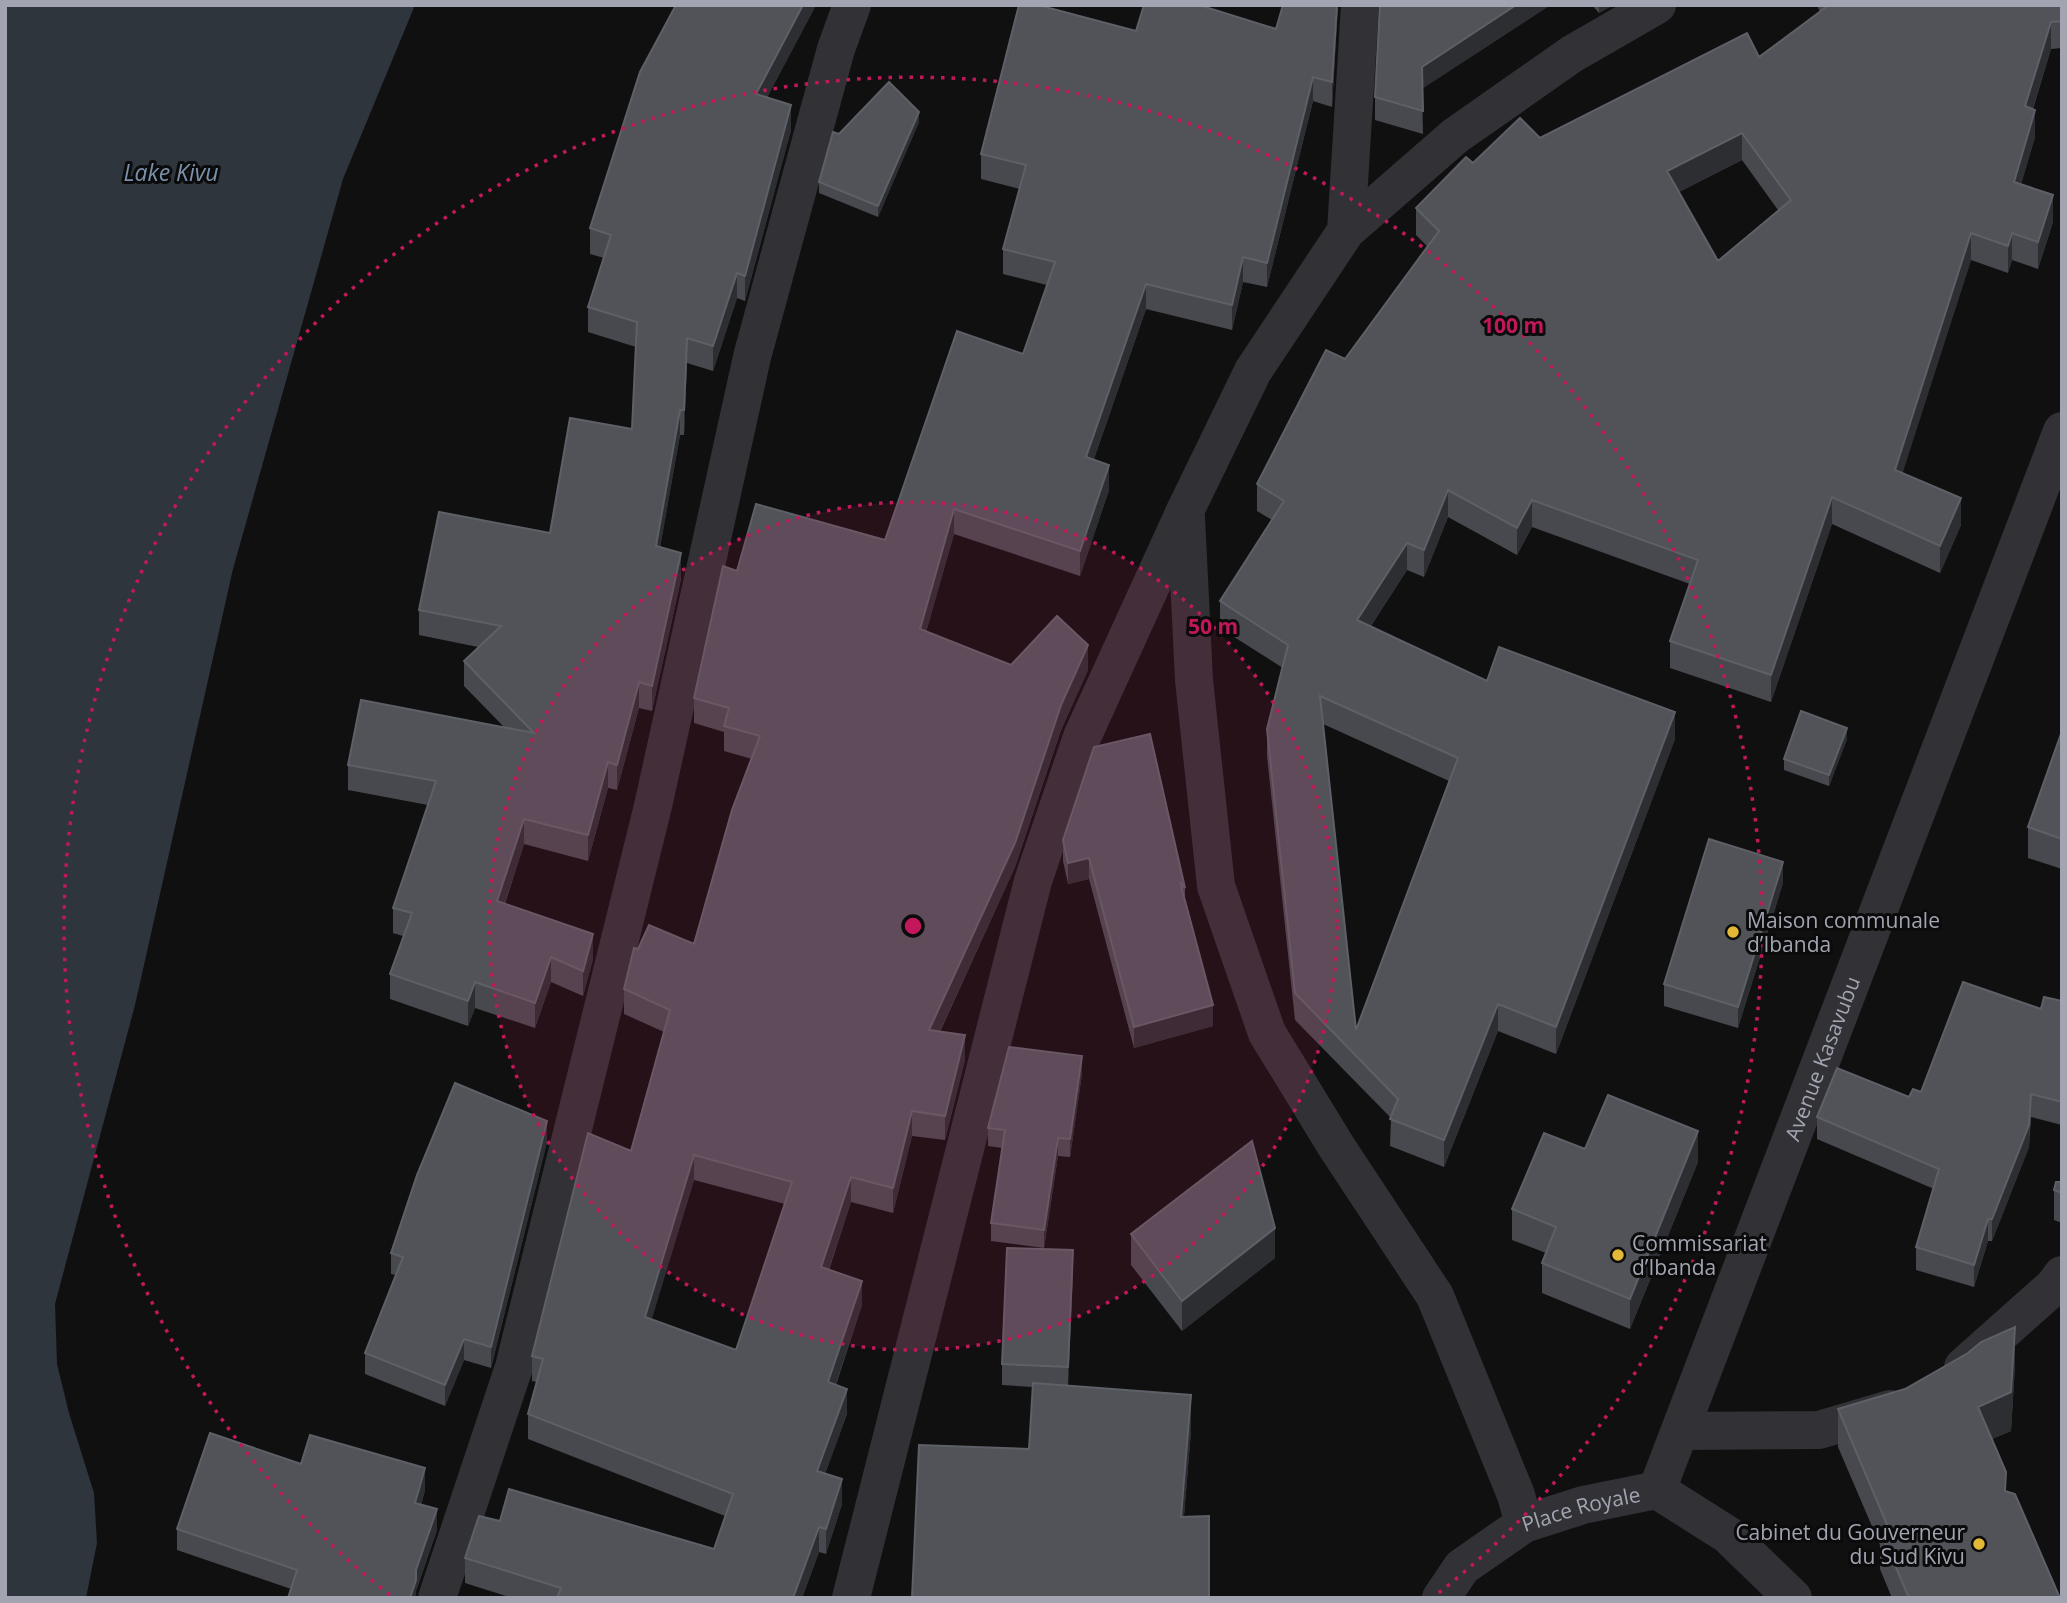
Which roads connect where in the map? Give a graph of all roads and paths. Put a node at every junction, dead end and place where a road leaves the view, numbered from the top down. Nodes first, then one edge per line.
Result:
1 (852, 5) edge
2 (1360, 5) edge
3 (1657, 5) edge
4 (1346, 231) junction
5 (2062, 431) edge
6 (1185, 511) junction
7 (2062, 1275) edge
8 (1681, 1431) junction
9 (1657, 1490) junction
10 (1524, 1524) junction
11 (437, 1598) edge
12 (850, 1598) edge
13 (1441, 1598) edge
14 (1793, 1598) edge

1 - 11 street
2 - 4 street
3 - 4 street
4 - 6 street
5 - 8 street, Avenue Kasavubu
6 - 10 street
6 - 12 street
7 - 8 street
8 - 9 street, Avenue Kasavubu
9 - 10 street, Place Royale
9 - 14 street, Place Royale
10 - 13 street, Place Royale

